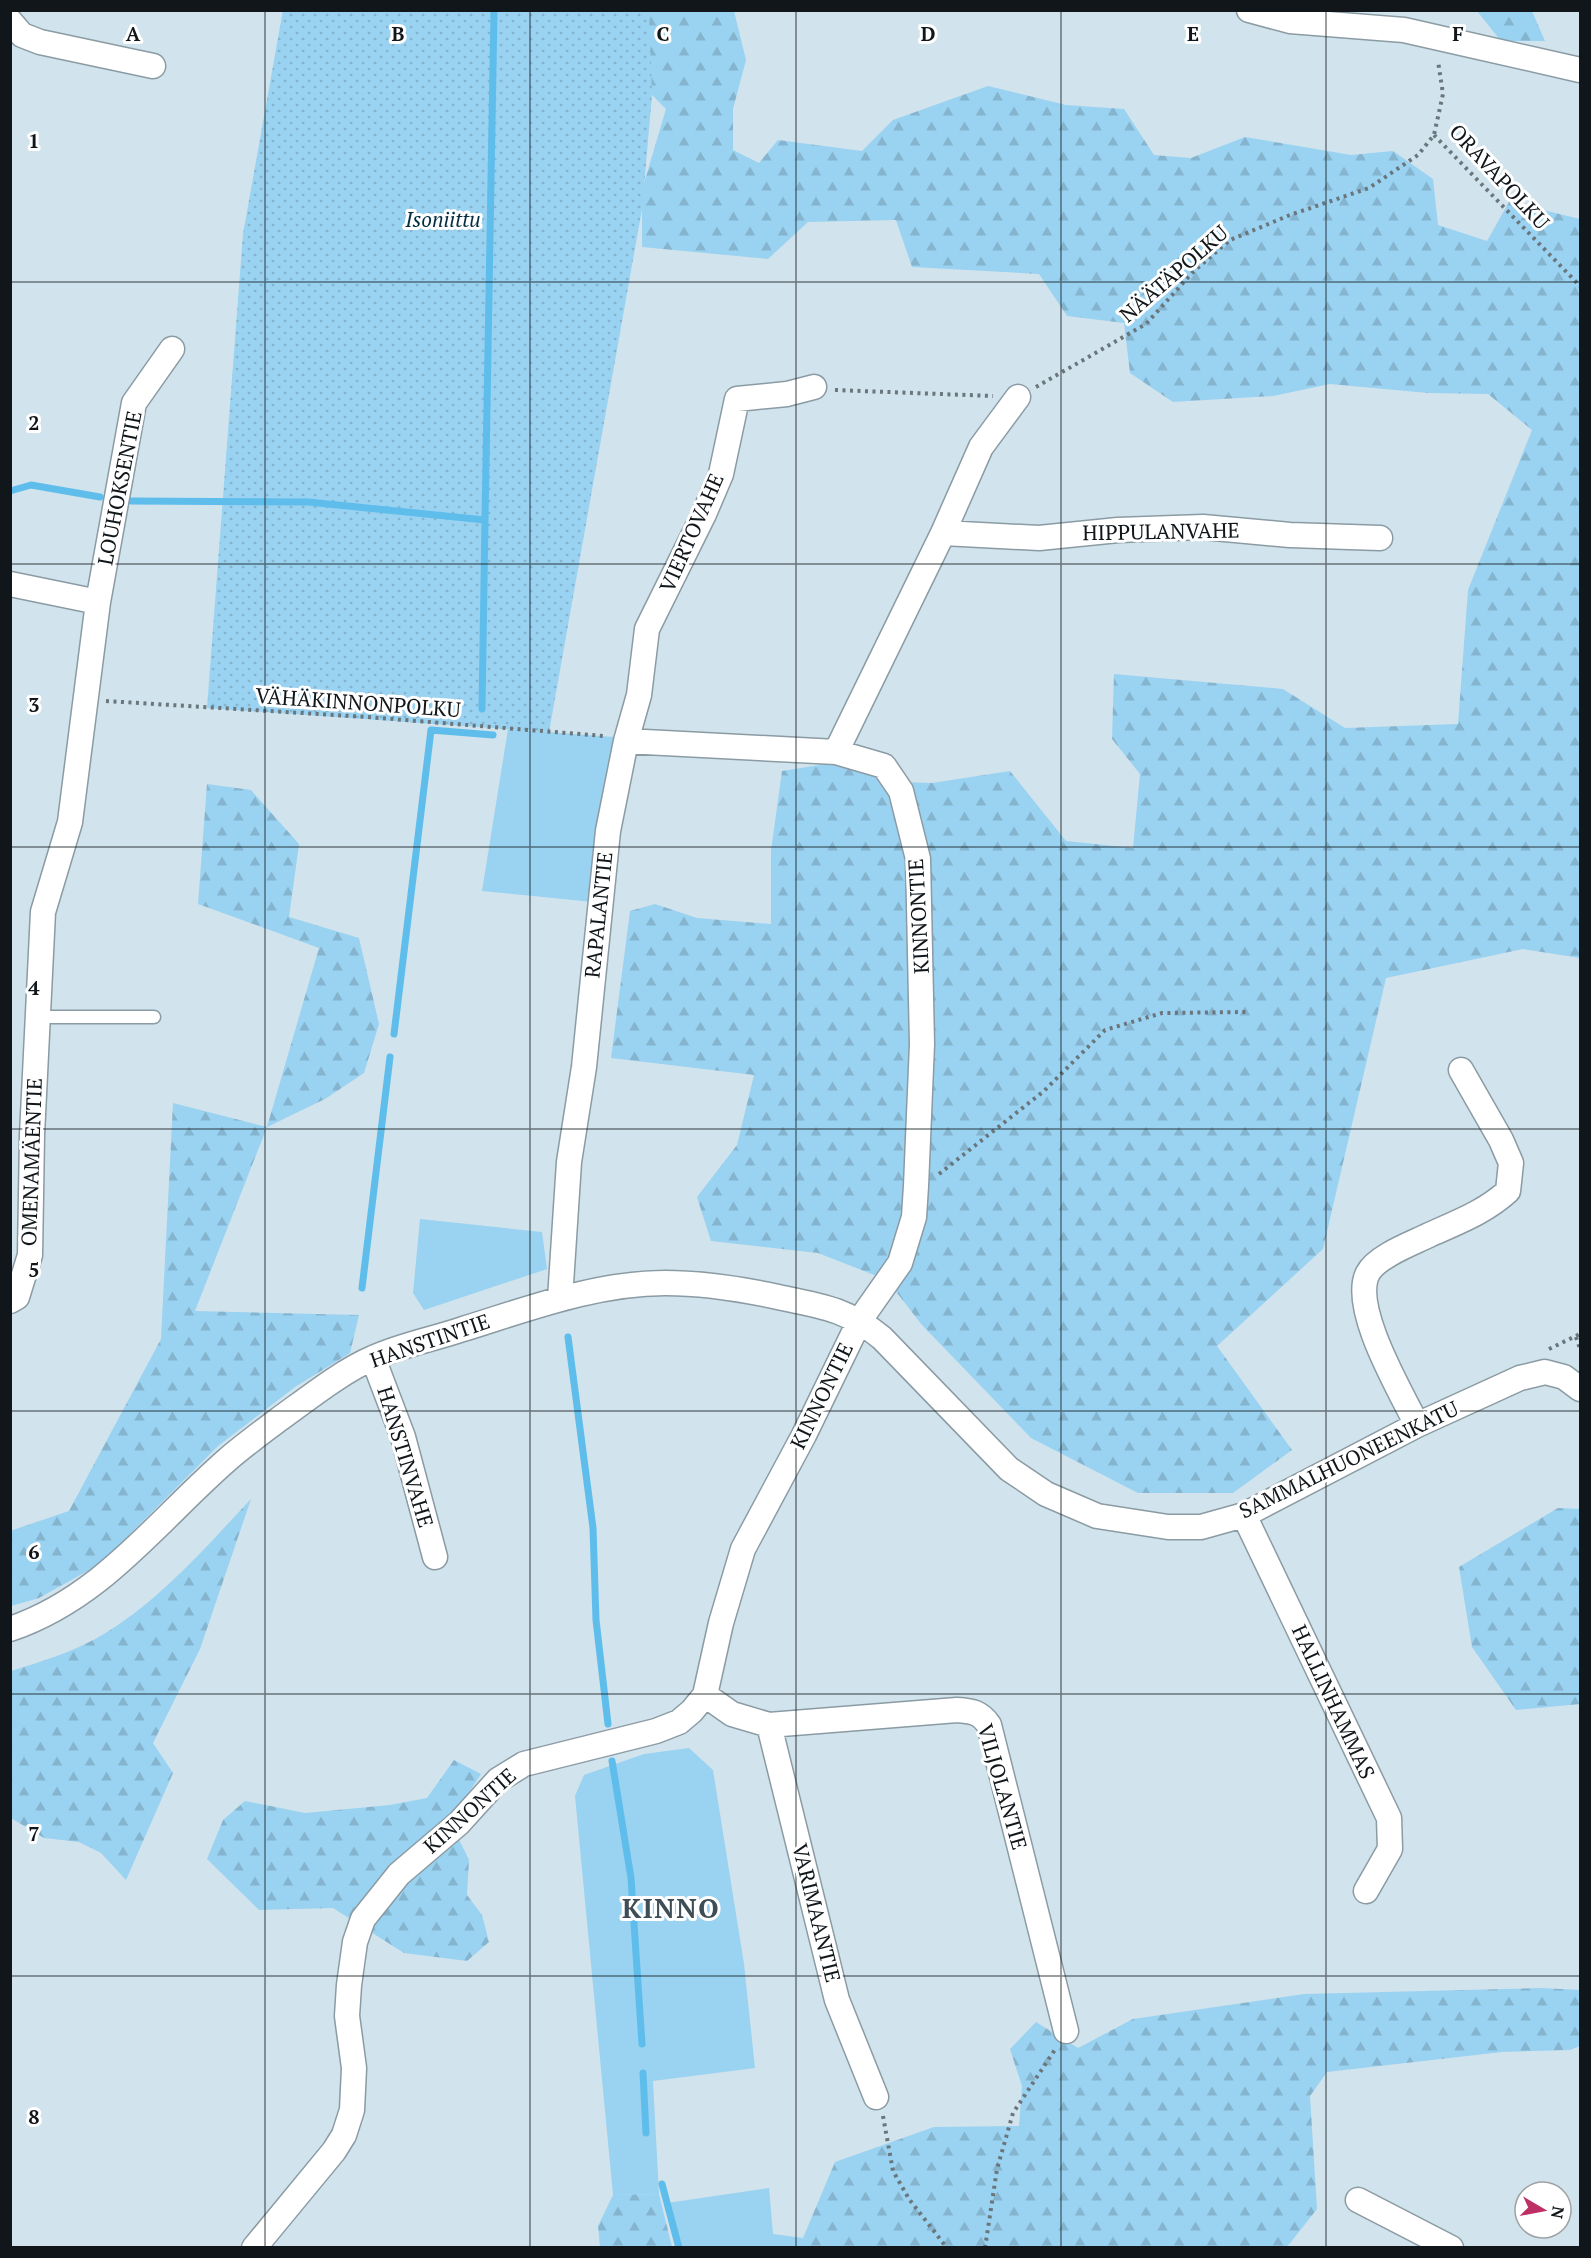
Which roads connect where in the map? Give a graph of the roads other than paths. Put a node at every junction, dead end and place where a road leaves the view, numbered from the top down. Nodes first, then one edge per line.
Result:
1 (1249, 10) edge
2 (10, 21) edge
3 (153, 66) dead end
4 (1581, 70) edge
5 (172, 349) dead end
6 (814, 387) road end
7 (1018, 397) road end
8 (943, 533) junction
9 (1380, 538) dead end
10 (10, 584) edge
11 (98, 602) junction
12 (87, 700) joint
13 (626, 741) junction
14 (836, 752) junction
15 (37, 1017) junction
16 (154, 1017) dead end
17 (1461, 1070) dead end
18 (560, 1299) junction
19 (10, 1300) edge
20 (860, 1320) junction
21 (373, 1358) junction
22 (1581, 1389) edge
23 (1417, 1425) junction
24 (1244, 1515) junction
25 (435, 1557) dead end
26 (10, 1629) edge
27 (705, 1695) junction
28 (769, 1725) junction
29 (1366, 1891) dead end
30 (1066, 2031) road end
31 (876, 2097) road end
32 (1358, 2200) dead end
33 (254, 2247) edge
34 (1451, 2247) edge

1 - 4 street
2 - 3 street
5 - 11 street, LOUHOKSENTIE
6 - 13 street, VIERTOVAHE
7 - 8 street
8 - 9 street, HIPPULANVAHE
8 - 14 street
10 - 11 street
11 - 12 street, LOUHOKSENTIE
12 - 15 street, OMENAMÄENTIE
13 - 14 street
13 - 18 street, RAPALANTIE
14 - 20 street, KINNONTIE
15 - 16 lane
15 - 19 street, OMENAMÄENTIE
17 - 23 street
18 - 20 street, HANSTINTIE
18 - 21 street, HANSTINTIE
20 - 24 street, SAMMALHUONEENKATU
20 - 27 street, KINNONTIE
21 - 25 street, HANSTINVAHE
21 - 26 street, HANSTINTIE
22 - 23 street, SAMMALHUONEENKATU
23 - 24 street, SAMMALHUONEENKATU
24 - 29 street, HALLINHAMMAS
27 - 28 street, VILJOLANTIE
27 - 33 street, KINNONTIE
28 - 30 street, VILJOLANTIE
28 - 31 street, VARIMAANTIE
32 - 34 street

